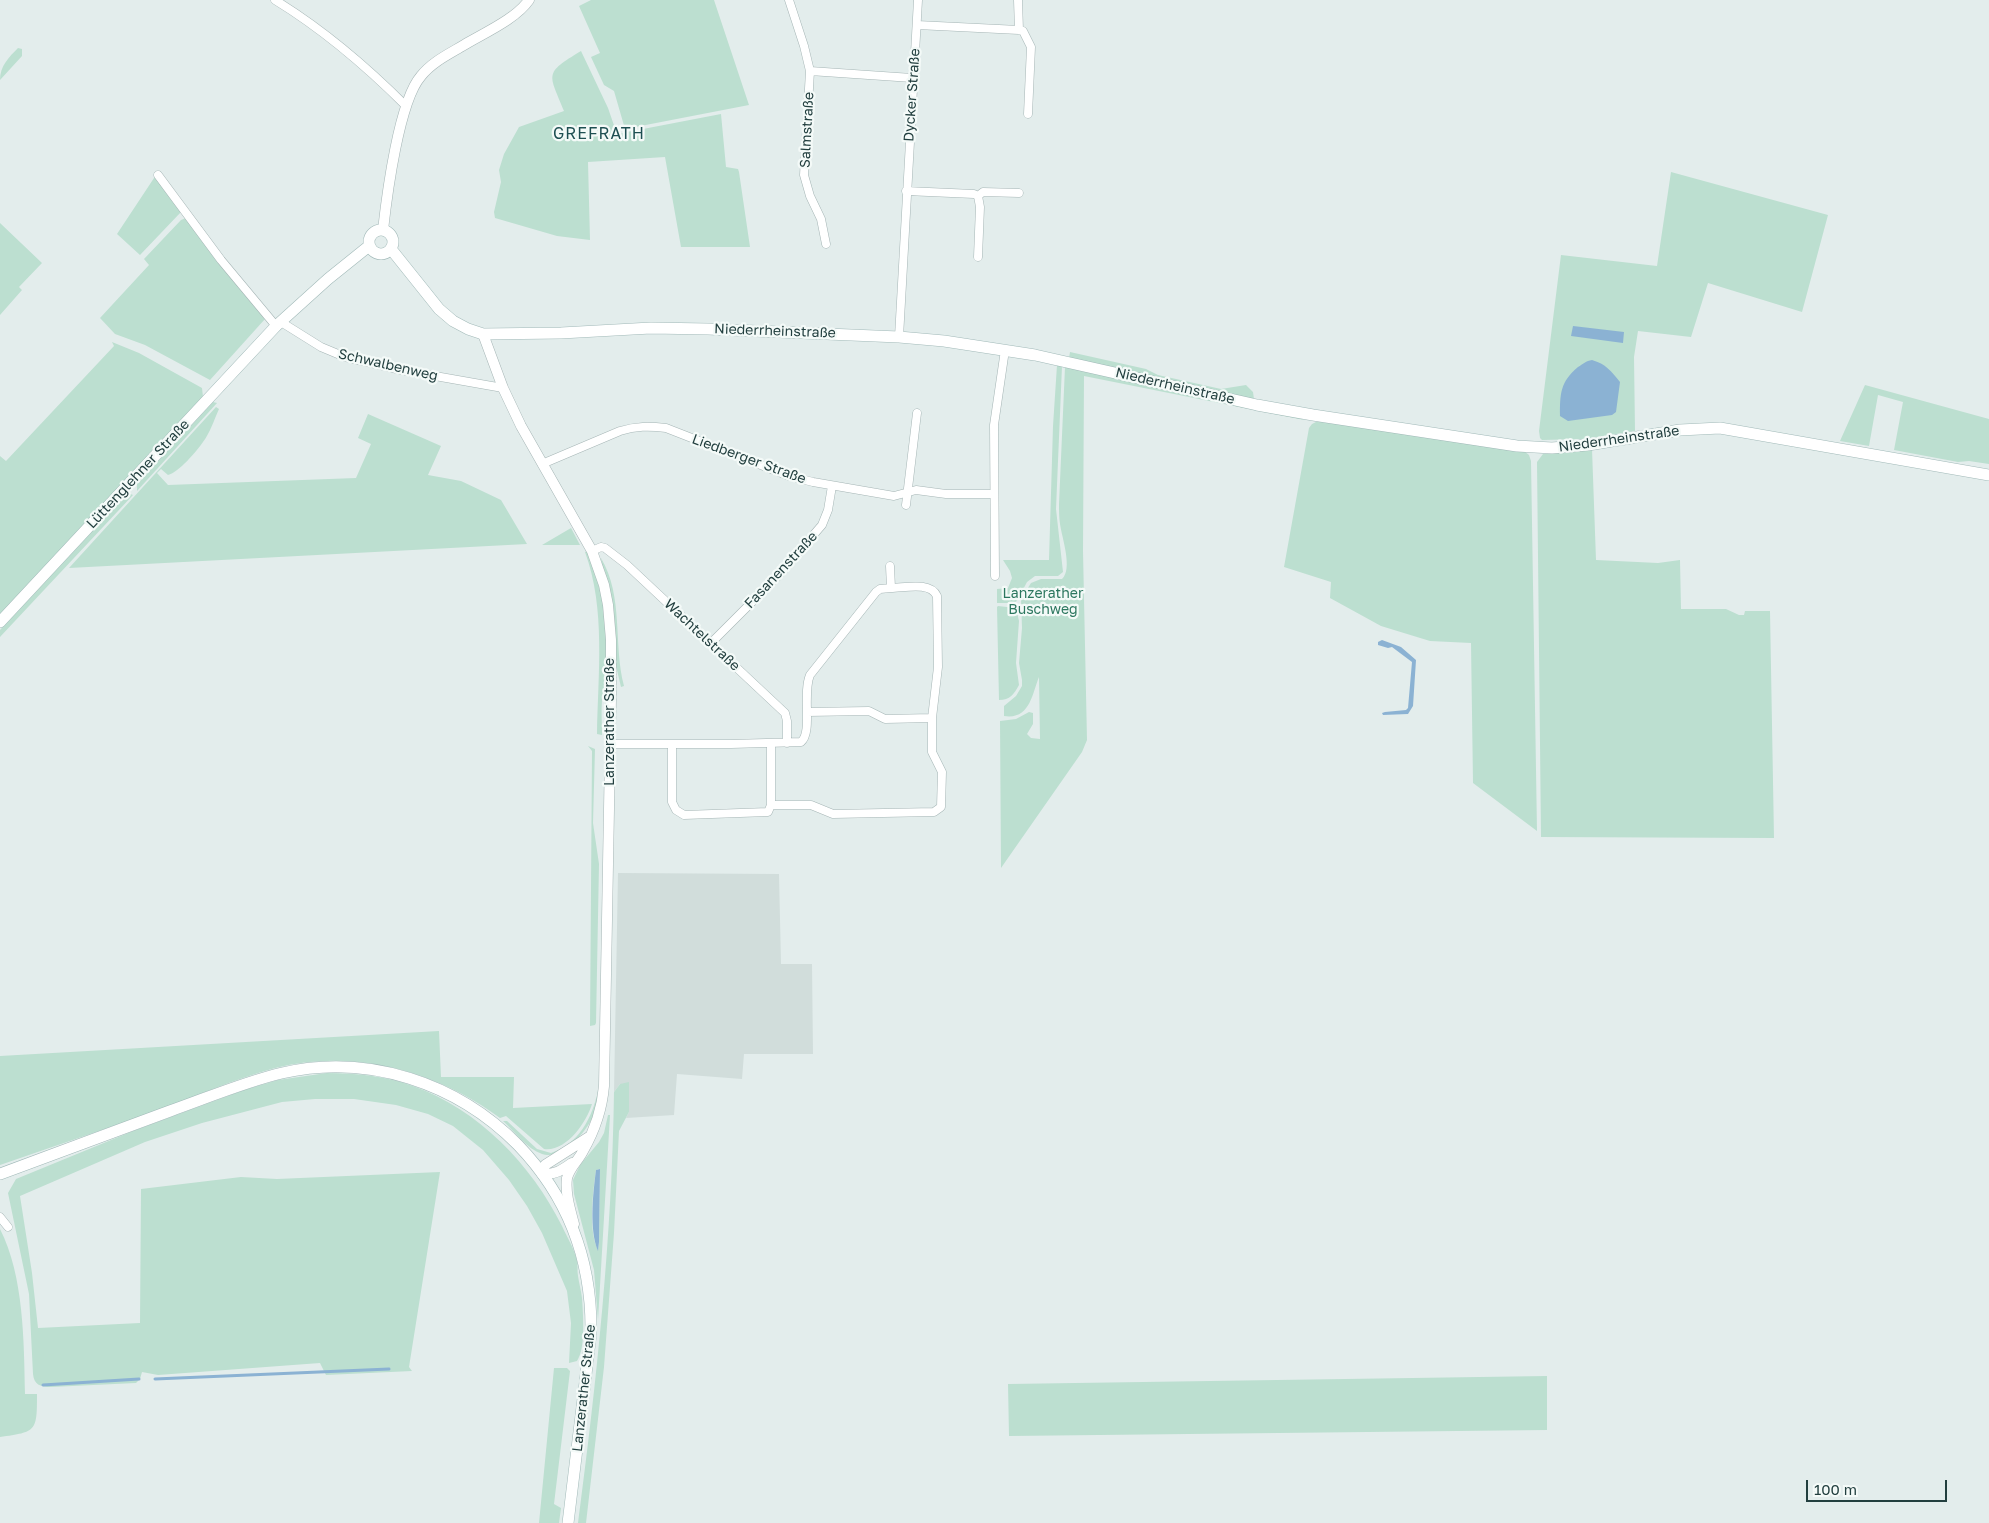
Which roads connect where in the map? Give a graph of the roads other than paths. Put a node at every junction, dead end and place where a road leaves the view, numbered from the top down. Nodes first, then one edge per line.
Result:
1 (275, 0) edge
2 (530, 0) edge
3 (789, 0) edge
4 (918, 0) edge
5 (1018, 0) edge
6 (916, 25) junction
7 (1019, 30) junction
8 (810, 71) junction
9 (912, 78) junction
10 (406, 106) junction
11 (1028, 114) dead end
12 (158, 175) dead end
13 (906, 191) junction
14 (1019, 194) dead end
15 (978, 196) junction
16 (383, 230) junction
17 (826, 244) dead end
18 (369, 246) junction
19 (391, 249) junction
20 (978, 257) dead end
21 (279, 324) junction
22 (483, 334) junction
23 (899, 337) junction
24 (1005, 350) junction
25 (502, 388) junction
26 (917, 413) dead end
27 (542, 464) junction
28 (1989, 475) edge
29 (832, 486) junction
30 (908, 491) junction
31 (994, 494) junction
32 (906, 505) dead end
33 (592, 551) junction
34 (890, 566) dead end
35 (995, 576) dead end
36 (891, 588) junction
37 (0, 622) edge
38 (711, 643) junction
39 (806, 712) junction
40 (932, 718) junction
41 (787, 743) junction
42 (610, 744) junction
43 (672, 744) junction
44 (771, 744) junction
45 (771, 805) junction
46 (590, 1137) junction
47 (577, 1159) junction
48 (0, 1174) edge
49 (542, 1174) junction
50 (0, 1217) edge
51 (8, 1227) dead end
52 (577, 1239) junction
53 (568, 1523) edge

1 - 10 street
2 - 10 street
3 - 8 street, Salmstraße
4 - 6 street, Dycker Straße
5 - 7 street
6 - 7 street
6 - 9 street, Dycker Straße
7 - 11 street
8 - 9 street, Salmstraße
8 - 17 street, Salmstraße
9 - 13 street, Dycker Straße
10 - 16 street
12 - 21 street
13 - 15 street
13 - 23 street, Dycker Straße
14 - 15 street
15 - 20 street
16 - 18 main road
16 - 19 main road
18 - 19 main road
18 - 21 main road, Lüttenglehner Straße
19 - 22 main road, Niederrheinstraße
21 - 25 street, Schwalbenweg
21 - 37 main road, Lüttenglehner Straße
22 - 23 main road, Niederrheinstraße
22 - 25 street, Lanzerather Straße
23 - 24 main road, Niederrheinstraße
24 - 28 main road, Niederrheinstraße
24 - 31 street
25 - 27 street, Lanzerather Straße
26 - 30 street
27 - 29 street, Liedberger Straße
27 - 33 street, Lanzerather Straße
29 - 30 street, Liedberger Straße
29 - 38 street, Fasanenstraße
30 - 31 street, Liedberger Straße
30 - 32 street
31 - 35 street
33 - 38 street, Wachtelstraße
33 - 42 street, Lanzerather Straße
34 - 36 street
36 - 39 street
36 - 40 street
38 - 41 street, Wachtelstraße
39 - 40 street
39 - 41 street
40 - 45 street
41 - 44 street
42 - 43 street
42 - 46 street, Lanzerather Straße
43 - 44 street
43 - 45 street
44 - 45 street
46 - 47 street, Lanzerather Straße
46 - 49 street
47 - 49 street
47 - 52 street, Lanzerather Straße
48 - 49 main road, Lanzerather Straße
49 - 52 main road, Lanzerather Straße
50 - 51 street
52 - 53 main road, Lanzerather Straße

